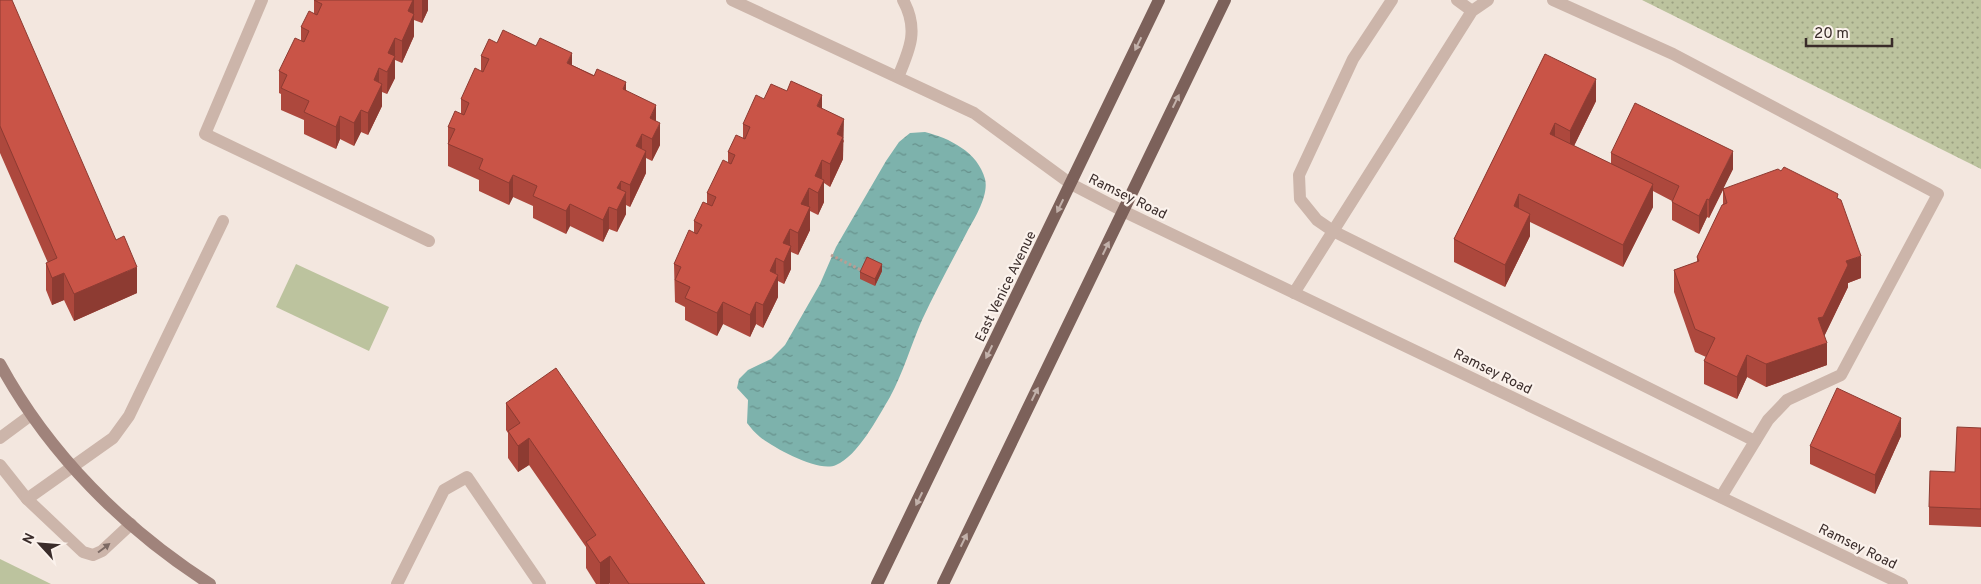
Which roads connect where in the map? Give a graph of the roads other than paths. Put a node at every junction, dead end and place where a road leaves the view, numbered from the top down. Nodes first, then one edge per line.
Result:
1 (262, 0) edge
2 (732, 0) edge
3 (903, 0) edge
4 (1160, 0) edge
5 (1225, 0) edge
6 (1392, 0) edge
7 (1457, 0) edge
8 (1488, 0) edge
9 (1553, 0) edge
10 (1472, 11) junction
11 (898, 78) junction
12 (1071, 184) junction
13 (1123, 211) junction
14 (223, 221) dead end
15 (1333, 231) junction
16 (429, 241) dead end
17 (1294, 293) junction
18 (0, 364) edge
19 (31, 414) junction
20 (0, 438) edge
21 (1755, 441) junction
22 (0, 465) edge
23 (73, 467) junction
24 (1721, 497) junction
25 (26, 498) junction
26 (131, 524) junction
27 (210, 584) edge
28 (397, 584) edge
29 (540, 584) edge
30 (877, 584) edge
31 (943, 584) edge
32 (1902, 584) edge

1 - 16 street
2 - 11 street, Ramsey Road
3 - 11 street
4 -> 12 main road, East Venice Avenue
13 -> 5 main road
6 - 15 street
7 - 10 street
8 - 10 street
9 - 21 street
10 - 15 street
11 - 12 street, Ramsey Road
12 - 13 street, Ramsey Road
12 -> 30 main road, East Venice Avenue
13 - 17 street, Ramsey Road
31 -> 13 main road
14 - 23 street
15 - 17 street
15 - 21 street
17 - 24 street, Ramsey Road
18 - 19 street
19 - 20 street
19 - 23 street
21 - 24 street
22 - 25 street
23 - 25 street
23 - 26 street
24 - 32 street, Ramsey Road
25 -> 26 street
26 - 27 street
28 - 29 street

